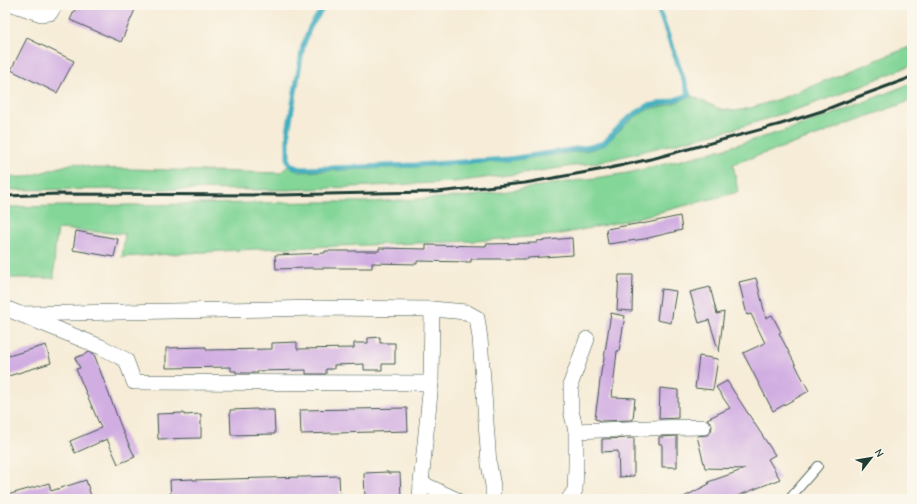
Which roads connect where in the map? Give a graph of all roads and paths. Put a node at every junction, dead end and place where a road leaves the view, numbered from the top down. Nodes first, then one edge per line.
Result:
1 (15, 5) edge
2 (55, 5) edge
3 (5, 308) edge
4 (432, 309) junction
5 (20, 314) junction
6 (587, 339) dead end
7 (431, 383) junction
8 (703, 427) dead end
9 (576, 431) junction
10 (818, 466) dead end
11 (421, 483) junction
12 (420, 499) edge
13 (455, 499) edge
14 (493, 499) edge
15 (569, 499) edge
16 (792, 499) edge

1 - 2 street
3 - 5 street
4 - 5 street
4 - 7 street
4 - 14 street
5 - 7 street
6 - 9 street
7 - 11 street
8 - 9 street
9 - 15 street
10 - 16 lane
11 - 12 street
11 - 13 street

